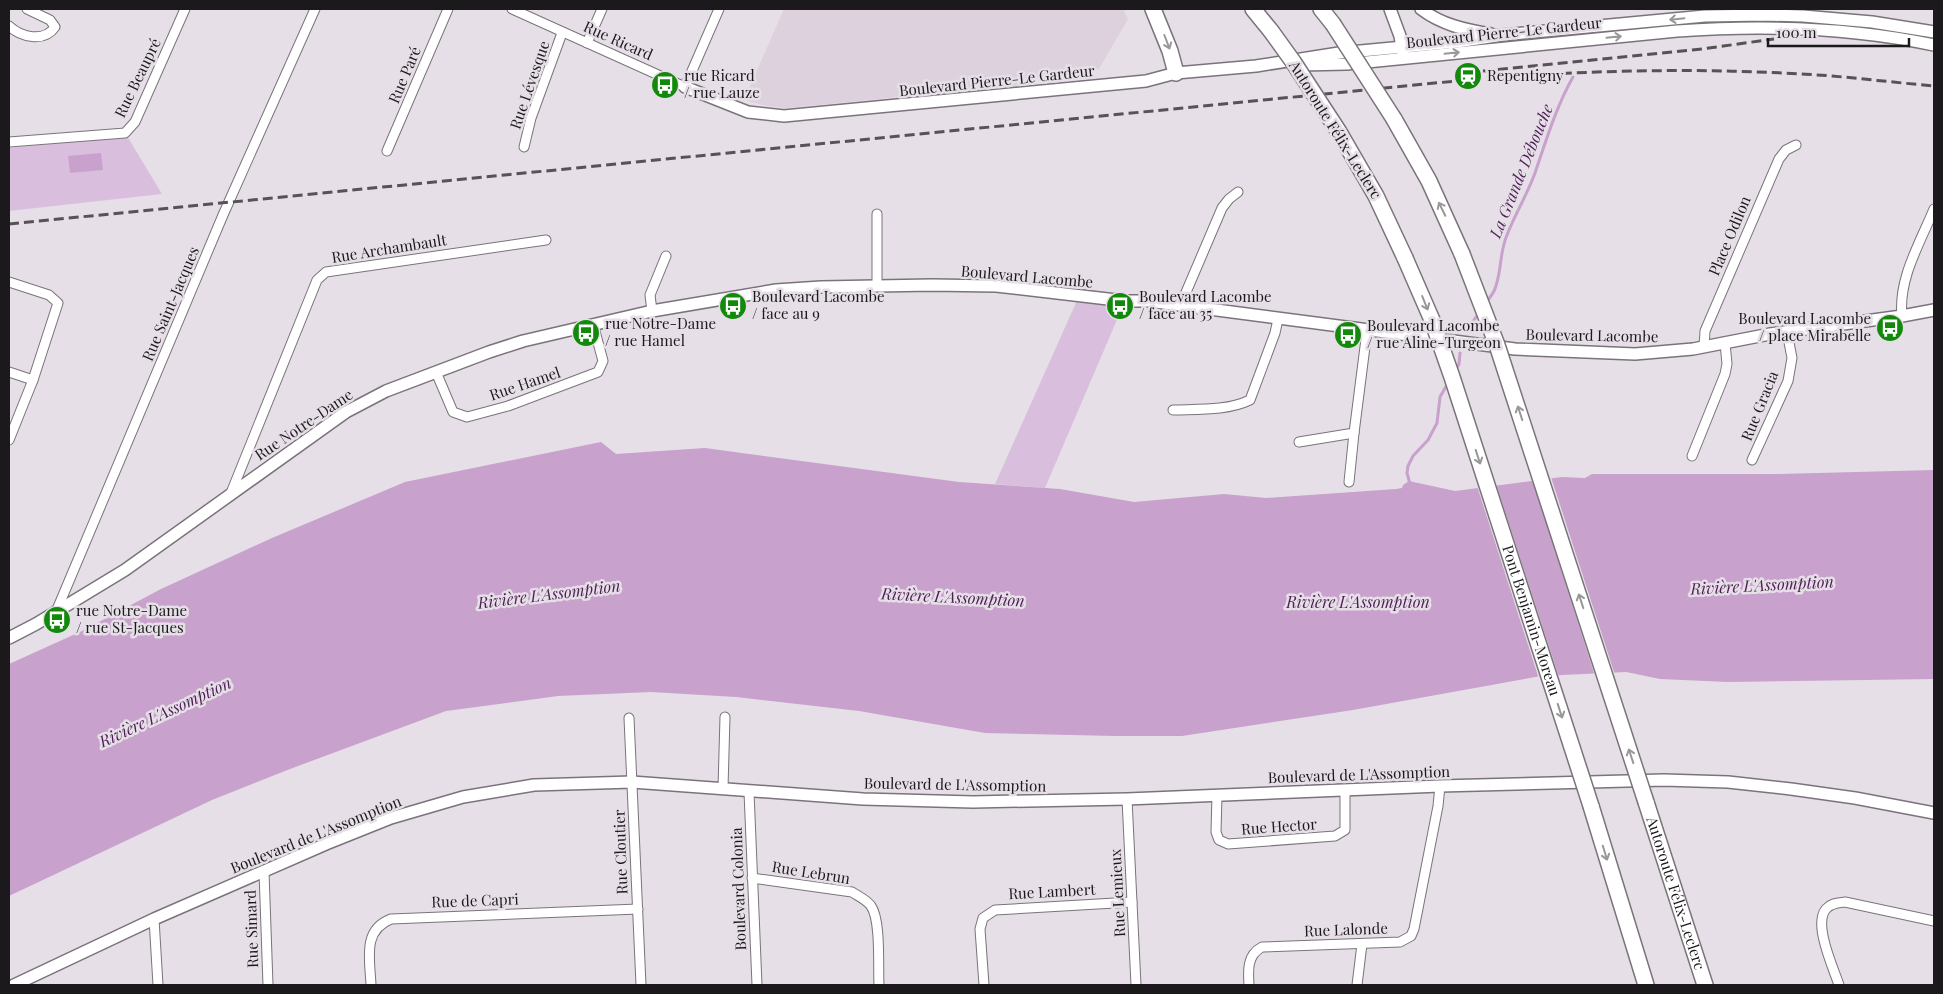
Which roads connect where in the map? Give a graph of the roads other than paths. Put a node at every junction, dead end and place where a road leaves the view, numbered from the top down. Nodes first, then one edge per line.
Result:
1 (28, 9) edge
2 (185, 9) edge
3 (315, 9) edge
4 (448, 9) edge
5 (512, 9) edge
6 (602, 9) edge
7 (719, 9) edge
8 (1153, 9) edge
9 (1253, 9) edge
10 (1321, 9) edge
11 (1390, 9) edge
12 (1421, 9) edge
13 (9, 26) edge
14 (1934, 32) edge
15 (562, 33) junction
16 (1503, 35) junction
17 (587, 43) junction
18 (1934, 45) edge
19 (1403, 53) junction
20 (1176, 74) junction
21 (685, 87) junction
22 (741, 110) joint
23 (9, 142) edge
24 (1796, 145) dead end
25 (524, 147) dead end
26 (387, 151) dead end
27 (1238, 192) dead end
28 (1934, 209) edge
29 (877, 214) dead end
30 (546, 240) dead end
31 (666, 256) dead end
32 (1405, 258) joint
33 (9, 282) edge
34 (877, 286) junction
35 (1182, 306) junction
36 (1934, 310) edge
37 (652, 311) junction
38 (1902, 316) junction
39 (1278, 319) junction
40 (593, 324) junction
41 (1367, 330) junction
42 (1787, 332) junction
43 (1725, 343) junction
44 (1704, 347) junction
45 (9, 372) edge
46 (436, 372) junction
47 (33, 380) junction
48 (1173, 410) dead end
49 (1354, 433) junction
50 (9, 440) edge
51 (1299, 442) dead end
52 (1692, 456) dead end
53 (1752, 460) dead end
54 (1349, 482) dead end
55 (232, 494) junction
56 (56, 612) junction
57 (9, 638) edge
58 (725, 717) dead end
59 (628, 718) dead end
60 (632, 782) junction
61 (1440, 786) junction
62 (722, 788) junction
63 (1345, 790) junction
64 (749, 792) junction
65 (1217, 795) junction
66 (1127, 799) junction
67 (1934, 814) edge
68 (264, 872) junction
69 (752, 878) junction
70 (1132, 902) junction
71 (638, 909) junction
72 (154, 919) junction
73 (1934, 921) edge
74 (1362, 944) junction
75 (32, 981) edge
76 (14, 985) edge
77 (158, 985) edge
78 (268, 985) edge
79 (371, 985) edge
80 (641, 985) edge
81 (757, 985) edge
82 (879, 985) edge
83 (984, 985) edge
84 (1136, 985) edge
85 (1249, 985) edge
86 (1357, 985) edge
87 (1646, 985) edge
88 (1705, 985) edge
89 (1839, 985) edge

1 - 13 street
2 - 23 street, Rue Beaupré
3 - 56 street, Rue Saint-Jacques
4 - 26 street, Rue Paré
5 - 15 street, Rue Ricard
6 - 17 street
7 - 21 street
8 -> 20 highway
9 - 32 highway, Autoroute Félix-Leclerc, bridge
88 -> 10 highway, Autoroute Félix-Leclerc, bridge
11 - 19 street
12 - 16 street
14 -> 16 street, Boulevard Pierre-Le Gardeur
15 - 17 street, Rue Ricard
15 - 25 street, Rue Lévesque
16 - 19 street, Boulevard Pierre-Le Gardeur
17 - 21 street, Rue Ricard
19 -> 18 street, Boulevard Pierre-Le Gardeur
19 - 20 street, Boulevard Pierre-Le Gardeur
20 - 22 street, Boulevard Pierre-Le Gardeur
21 - 22 street, Rue Ricard
24 - 44 street, Place Odilon
27 - 35 street
28 - 38 street
29 - 34 street
30 - 55 street, Rue Archambault
31 - 37 street
32 -> 87 highway, Pont Benjamin-Moreau, bridge
33 - 47 street
34 - 35 street, Boulevard Lacombe
34 - 37 street, Boulevard Lacombe
35 - 39 street, Boulevard Lacombe
36 - 38 street, Boulevard Lacombe
37 - 40 street, Rue Notre-Dame
38 - 42 street, Boulevard Lacombe
39 - 41 street, Boulevard Lacombe
39 - 48 street
40 - 46 street, Rue Notre-Dame
40 - 46 street, Rue Hamel
41 - 44 street, Boulevard Lacombe
41 - 49 street
42 - 43 street, Boulevard Lacombe
42 - 53 street, Rue Gracia
43 - 44 street, Boulevard Lacombe
43 - 52 street
45 - 47 street
46 - 55 street, Rue Notre-Dame
47 - 50 street
49 - 51 street
49 - 54 street
55 - 56 street, Rue Notre-Dame
56 - 57 street, Rue Notre-Dame
58 - 62 street
59 - 60 street, Rue Cloutier
60 - 62 street, Boulevard de L'Assomption
60 - 68 street, Boulevard de L'Assomption
60 - 71 street, Rue Cloutier
61 - 63 street, Boulevard de L'Assomption
61 - 67 street, Boulevard de L'Assomption
61 - 74 street, Rue Lalonde
62 - 64 street, Boulevard de L'Assomption
63 - 65 street, Boulevard de L'Assomption
63 - 65 street, Rue Hector
64 - 66 street, Boulevard de L'Assomption
64 - 69 street, Boulevard Colonia
65 - 66 street, Boulevard de L'Assomption
66 - 70 street, Rue Lemieux
68 - 72 street, Boulevard de L'Assomption
68 - 78 street, Rue Simard
69 - 81 street, Boulevard Colonia
69 - 82 street, Rue Lebrun
70 - 83 street, Rue Lambert
70 - 84 street, Rue Lemieux
71 - 79 street, Rue de Capri
71 - 80 street, Rue Cloutier
72 - 75 street, Boulevard de L'Assomption
72 - 77 street
73 - 89 street
74 - 85 street, Rue Lalonde
74 - 86 street
75 - 76 street, Boulevard de L'Assomption

